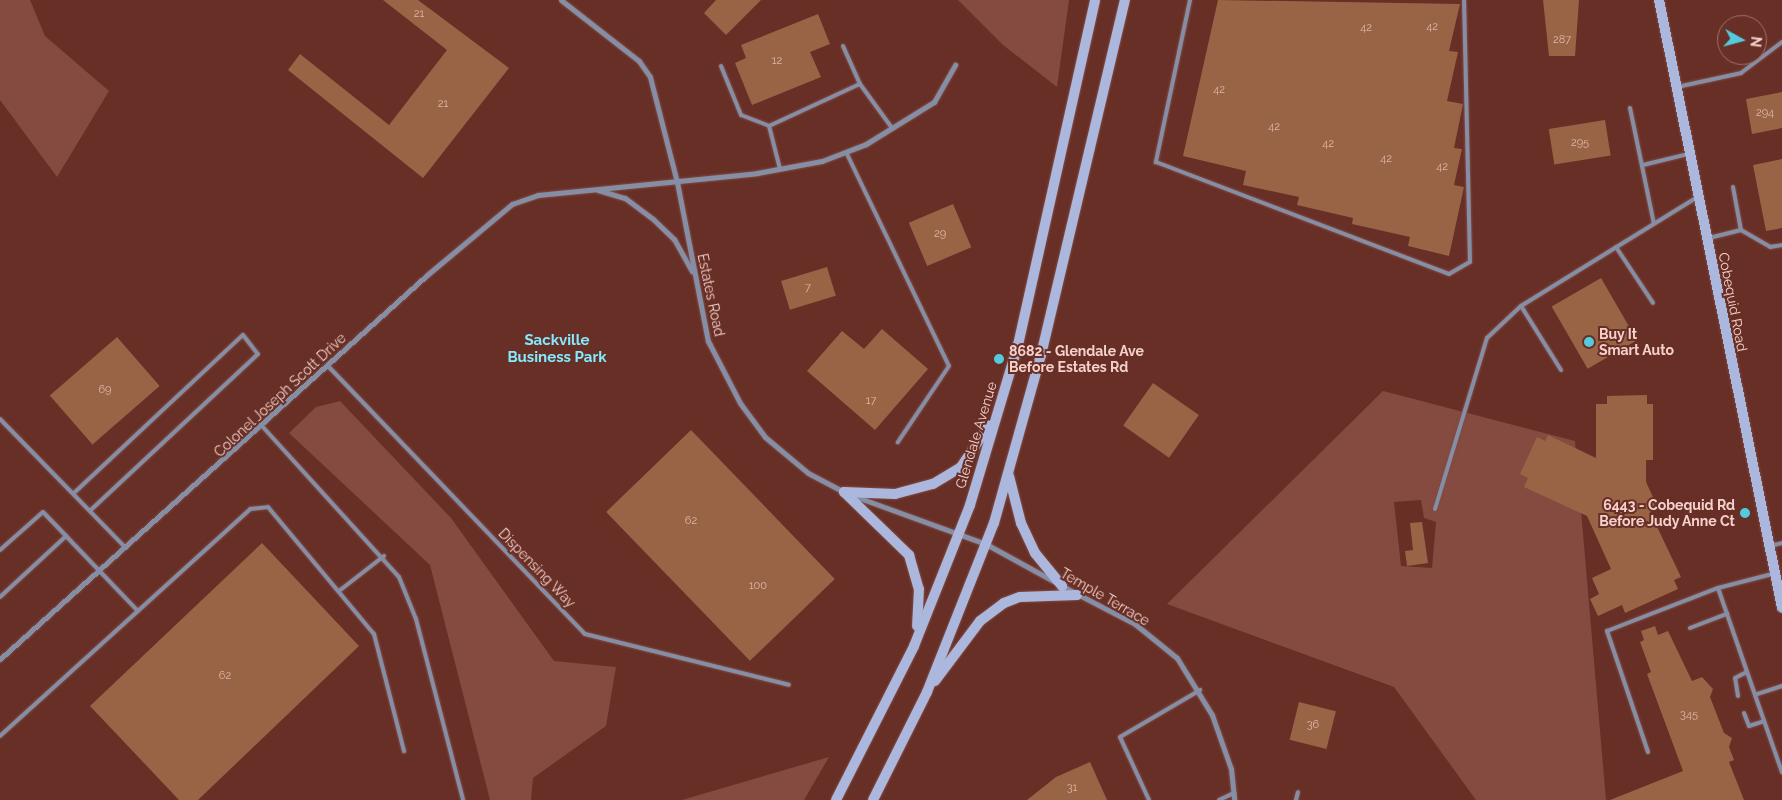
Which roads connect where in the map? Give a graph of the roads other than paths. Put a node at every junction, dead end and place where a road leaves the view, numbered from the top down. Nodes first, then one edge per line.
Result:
1 (561, 0) edge
2 (1095, 0) edge
3 (1125, 0) edge
4 (1190, 0) edge
5 (1464, 0) edge
6 (1659, 0) edge
7 (1782, 42) edge
8 (843, 46) dead end
9 (955, 65) dead end
10 (721, 66) dead end
11 (860, 84) junction
12 (1675, 88) junction
13 (1630, 108) dead end
14 (769, 126) junction
15 (892, 128) junction
16 (846, 152) junction
17 (1688, 154) junction
18 (1643, 166) junction
19 (780, 169) junction
20 (677, 182) junction
21 (1733, 187) dead end
22 (595, 190) junction
23 (1696, 198) junction
24 (1654, 224) junction
25 (1741, 230) junction
26 (1707, 238) junction
27 (1782, 245) edge
28 (1616, 248) junction
29 (695, 278) junction
30 (1652, 302) dead end
31 (1521, 306) junction
32 (328, 366) junction
33 (1561, 370) dead end
34 (998, 408) junction
35 (0, 419) edge
36 (262, 426) junction
37 (898, 442) dead end
38 (1009, 475) junction
39 (75, 492) junction
40 (844, 492) junction
41 (1434, 509) dead end
42 (91, 510) junction
43 (958, 534) junction
44 (66, 536) junction
45 (1782, 543) edge
46 (986, 544) junction
47 (1768, 547) junction
48 (126, 548) junction
49 (0, 550) edge
50 (384, 556) junction
51 (100, 571) junction
52 (1772, 574) junction
53 (1062, 586) junction
54 (1718, 588) junction
55 (338, 591) junction
56 (1077, 595) junction
57 (0, 597) edge
58 (1782, 608) edge
59 (138, 611) junction
60 (1727, 614) junction
61 (1690, 628) dead end
62 (914, 646) junction
63 (0, 658) edge
64 (1747, 672) junction
65 (789, 685) dead end
66 (1782, 686) edge
67 (1200, 690) junction
68 (926, 692) junction
69 (1755, 695) junction
70 (1738, 696) dead end
71 (1744, 713) dead end
72 (1764, 721) junction
73 (0, 736) edge
74 (404, 751) dead end
75 (1648, 752) dead end
76 (1782, 772) edge
77 (1298, 792) dead end
78 (1234, 793) junction
79 (463, 800) edge
80 (836, 800) edge
81 (873, 800) edge
82 (1149, 800) edge
83 (1219, 800) edge
84 (1234, 800) edge
85 (1296, 800) edge

1 - 20 street, Estates Road
2 - 34 main road, Glendale Avenue
3 - 38 main road
4 - 5 lane
6 - 12 main road, Cobequid Road
7 - 12 lane
8 - 11 lane
9 - 15 street, Colonel Joseph Scott Drive
10 - 14 lane
11 - 14 lane
11 - 15 lane
12 - 17 main road, Cobequid Road
13 - 18 lane
14 - 19 lane
15 - 16 street, Colonel Joseph Scott Drive
16 - 19 street, Colonel Joseph Scott Drive
16 - 37 lane
17 - 18 lane
17 - 23 main road, Cobequid Road
18 - 24 lane
19 - 20 street, Colonel Joseph Scott Drive
20 - 22 street, Colonel Joseph Scott Drive
20 - 29 street, Estates Road
21 - 25 lane
22 - 29 street, Colonel Joseph Scott Drive
22 - 32 street, Colonel Joseph Scott Drive
23 - 24 lane
23 - 26 main road, Cobequid Road
24 - 28 lane
25 - 26 lane
25 - 27 lane
26 - 47 main road, Cobequid Road
28 - 30 lane
28 - 31 lane
29 - 40 street, Estates Road
31 - 33 lane
31 - 41 lane
32 - 36 street, Colonel Joseph Scott Drive
32 - 65 lane, Dispensing Way
34 - 40 main road
34 - 43 main road, Glendale Avenue
35 - 39 lane
36 - 48 street, Colonel Joseph Scott Drive
36 - 50 lane
38 - 46 main road
38 - 53 main road
39 - 42 lane
39 - 42 lane
40 - 43 street, Estates Road
40 - 62 main road
42 - 48 lane
43 - 46 street, Temple Terrace
43 - 62 main road, Glendale Avenue
44 - 49 lane
44 - 51 lane
44 - 57 lane
45 - 47 lane
46 - 53 street, Temple Terrace
46 - 68 main road
47 - 52 main road, Cobequid Road
48 - 51 street, Colonel Joseph Scott Drive
50 - 55 lane
50 - 79 lane
51 - 59 lane
51 - 63 street, Colonel Joseph Scott Drive
52 - 54 lane
52 - 58 main road, Cobequid Road
53 - 56 street, Temple Terrace
54 - 60 lane
54 - 75 lane
55 - 59 lane
55 - 74 lane
56 - 67 street, Temple Terrace
56 - 68 main road
59 - 73 lane
60 - 61 lane
60 - 64 lane
62 - 80 main road, Glendale Avenue
64 - 69 lane
64 - 70 lane
66 - 69 lane
67 - 78 street, Temple Terrace
67 - 82 lane
68 - 81 main road
69 - 72 lane
71 - 72 lane
72 - 76 lane
77 - 85 lane
78 - 83 lane
78 - 84 street, Temple Terrace

